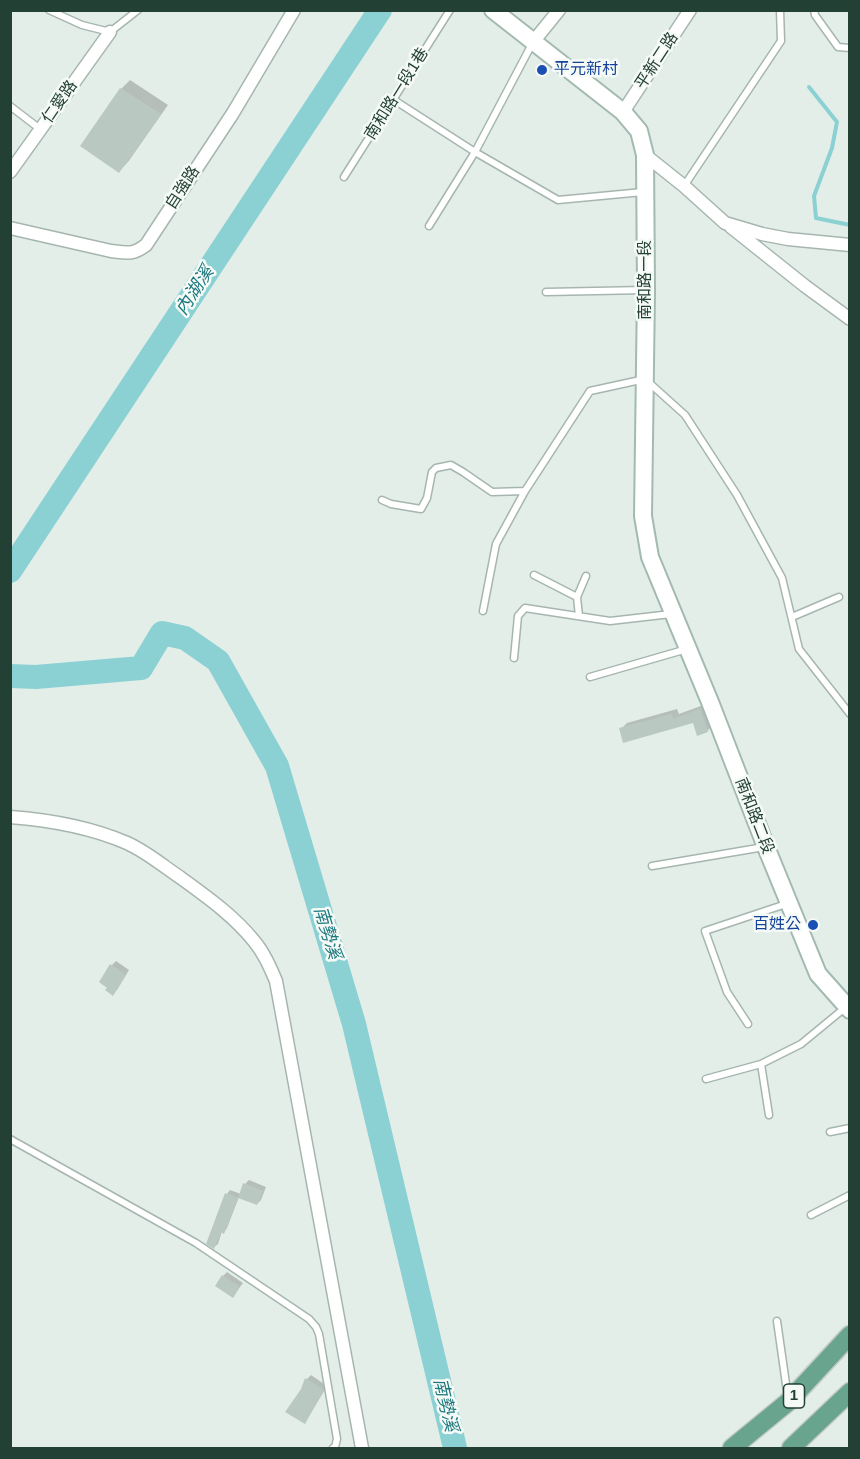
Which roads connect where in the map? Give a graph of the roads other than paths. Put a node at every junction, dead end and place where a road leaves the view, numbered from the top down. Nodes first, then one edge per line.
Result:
1 (49, 10) edge
2 (138, 10) edge
3 (294, 10) edge
4 (450, 10) edge
5 (492, 10) edge
6 (559, 10) edge
7 (690, 10) edge
8 (780, 10) edge
9 (814, 10) edge
10 (110, 32) junction
11 (534, 42) junction
12 (849, 48) edge
13 (394, 100) junction
14 (10, 106) edge
15 (623, 112) junction
16 (40, 129) junction
17 (475, 152) junction
18 (645, 155) junction
19 (10, 172) edge
20 (344, 177) dead end
21 (684, 186) junction
22 (646, 191) junction
23 (725, 223) junction
24 (429, 226) dead end
25 (10, 228) edge
26 (849, 245) edge
27 (646, 290) junction
28 (546, 292) dead end
29 (849, 319) edge
30 (645, 380) junction
31 (525, 491) junction
32 (382, 500) dead end
33 (534, 574) dead end
34 (586, 576) dead end
35 (577, 597) junction
36 (839, 597) dead end
37 (483, 611) dead end
38 (673, 614) junction
39 (579, 616) junction
40 (792, 618) junction
41 (688, 649) junction
42 (514, 658) dead end
43 (590, 676) dead end
44 (849, 714) edge
45 (10, 817) edge
46 (766, 847) junction
47 (652, 866) dead end
48 (789, 903) junction
49 (848, 1008) edge
50 (748, 1024) dead end
51 (761, 1064) junction
52 (706, 1079) dead end
53 (769, 1115) dead end
54 (849, 1128) edge
55 (830, 1132) dead end
56 (10, 1139) edge
57 (849, 1195) edge
58 (811, 1215) dead end
59 (777, 1321) dead end
60 (849, 1335) edge
61 (849, 1392) edge
62 (789, 1402) junction
63 (333, 1449) edge
64 (362, 1449) edge
65 (732, 1449) edge
66 (791, 1449) edge

1 - 10 lane
2 - 10 lane
3 - 25 street, 自強路
4 - 13 lane, 南和路一段1巷
5 - 11 main road, 南和路一段
6 - 11 street
7 - 15 street, 平新二路
8 - 21 lane
9 - 12 lane
10 - 16 street, 仁愛路
11 - 15 main road, 南和路一段
11 - 17 lane
13 - 17 lane
13 - 20 lane, 南和路一段1巷
14 - 16 lane
15 - 18 main road, 南和路一段
16 - 19 street, 仁愛路
17 - 22 lane
17 - 24 lane
18 - 21 street
18 - 22 main road, 南和路一段
21 - 23 street
22 - 27 main road, 南和路一段
23 - 26 street
23 - 29 street
27 - 28 lane
27 - 30 main road, 南和路一段
30 - 31 lane
30 - 38 main road, 南和路一段
30 - 40 lane
31 - 32 lane
31 - 37 lane
33 - 35 lane
34 - 35 lane
35 - 39 lane
36 - 40 lane
38 - 39 lane
38 - 41 main road, 南和路二段
39 - 42 lane
40 - 44 lane
41 - 43 lane
41 - 46 main road, 南和路二段
45 - 64 street
46 - 47 lane
46 - 48 main road, 南和路二段
48 - 49 main road, 南和路二段
48 - 50 lane
49 - 51 lane
51 - 52 lane
51 - 53 lane
54 - 55 lane
56 - 63 lane
57 - 58 lane
59 - 62 lane
60 - 62 main road, 1
61 - 66 main road, 1
62 - 65 main road, 1

